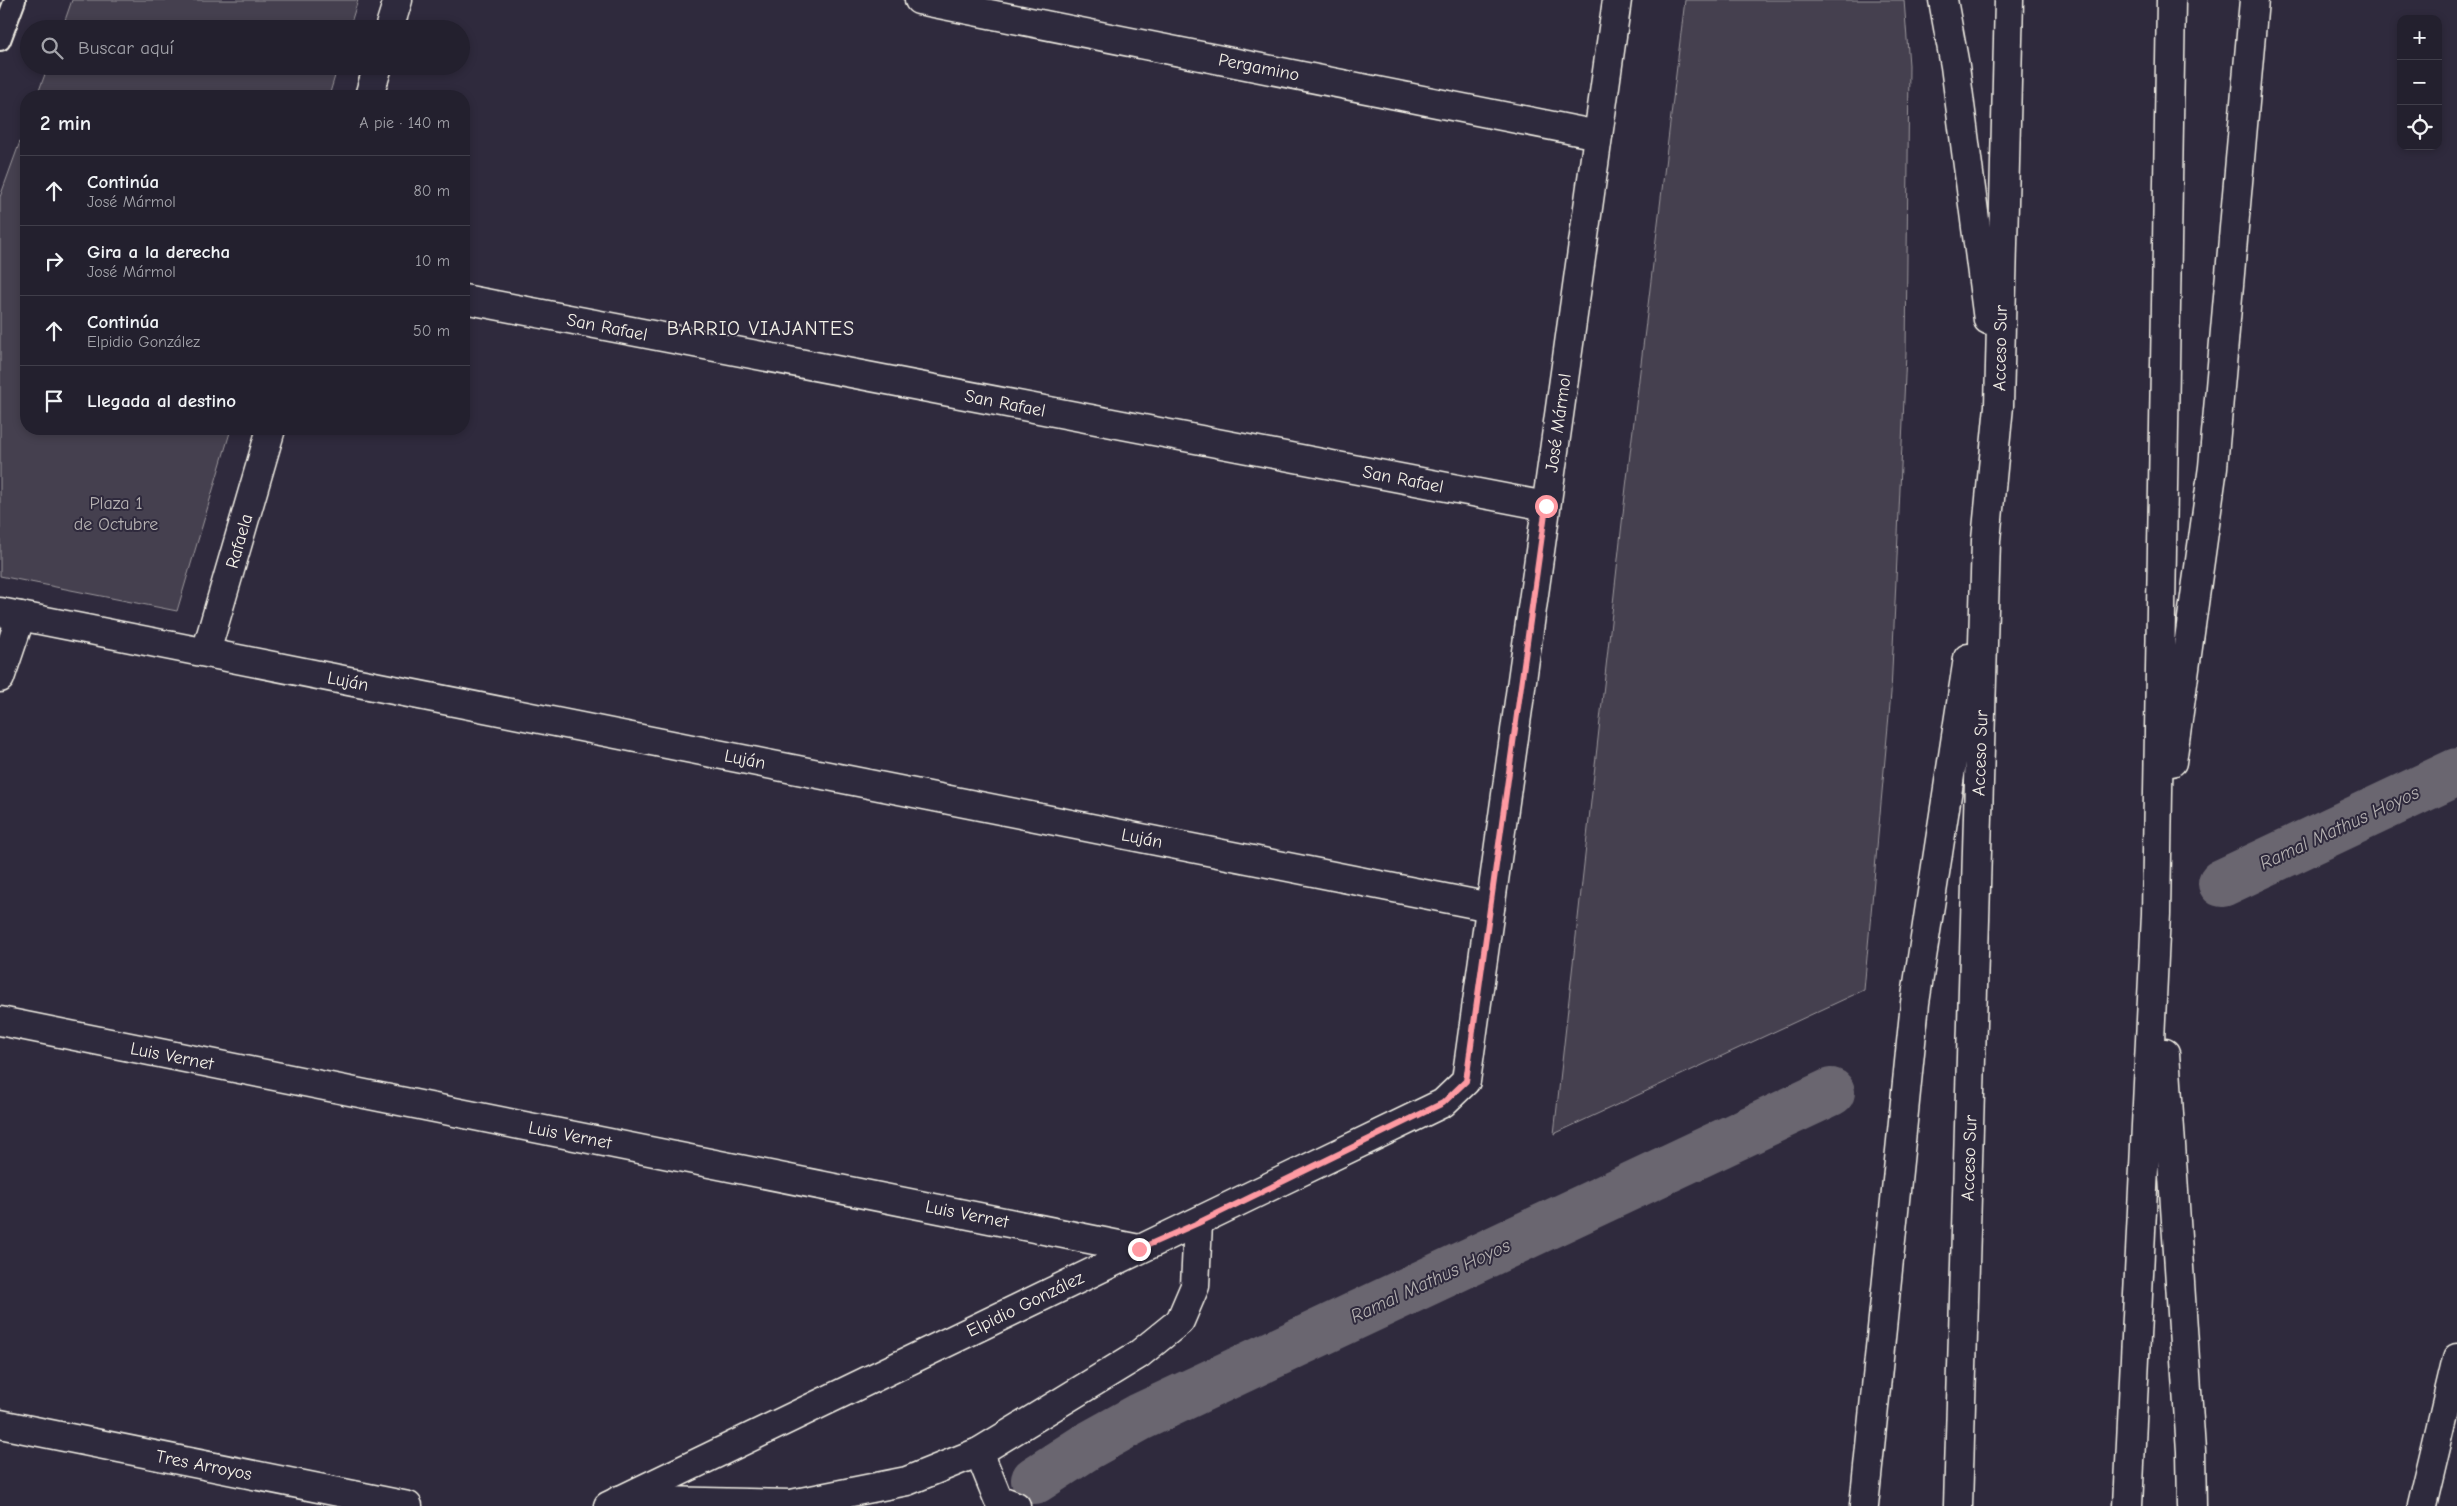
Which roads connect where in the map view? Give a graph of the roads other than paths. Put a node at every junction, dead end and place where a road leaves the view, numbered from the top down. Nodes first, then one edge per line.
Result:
1 (15, 0) edge
2 (398, 0) edge
3 (919, 0) edge
4 (1617, 0) edge
5 (1943, 0) edge
6 (2008, 0) edge
7 (2171, 0) edge
8 (2254, 0) edge
9 (392, 20) edge
10 (0, 40) edge
11 (375, 75) edge
12 (371, 90) edge
13 (1598, 135) junction
14 (470, 300) edge
15 (1999, 406) junction
16 (269, 435) edge
17 (1546, 506) junction
18 (1986, 540) junction
19 (11, 614) edge
20 (206, 652) junction
21 (0, 678) edge
22 (2155, 882) junction
23 (1490, 907) junction
24 (2156, 914) junction
25 (0, 1022) edge
26 (1443, 1103) joint
27 (1198, 1223) junction
28 (1139, 1249) junction
29 (2457, 1358) edge
30 (0, 1424) edge
31 (978, 1452) junction
32 (1869, 1459) junction
33 (614, 1503) edge
34 (408, 1506) edge
35 (1016, 1506) edge
36 (1854, 1506) edge
37 (1864, 1506) edge
38 (1958, 1506) edge
39 (2128, 1506) edge
40 (2192, 1506) edge
41 (2422, 1506) edge

1 - 10 lane
2 - 9 main road
3 - 13 main road, Pergamino
4 - 13 main road, José Mármol
5 - 15 main road
6 - 15 main road, Acceso Sur
7 - 22 main road
8 - 22 main road
11 - 12 main road
13 - 17 main road, José Mármol
14 - 17 main road, San Rafael
15 - 18 main road, Acceso Sur
16 - 20 main road, Rafaela
17 - 23 main road, José Mármol
18 - 32 main road
18 - 38 main road, Acceso Sur
19 - 20 main road, Luján
19 - 21 main road
20 - 23 main road, Luján
22 - 24 main road
23 - 26 main road, José Mármol
24 - 39 main road
24 - 40 main road
25 - 28 main road, Luis Vernet
26 - 27 main road, Elpidio González
27 - 28 main road, Elpidio González
27 - 31 main road
28 - 33 main road, Elpidio González
29 - 41 main road
30 - 34 main road, Tres Arroyos
31 - 33 main road
31 - 35 main road
32 - 36 main road
32 - 37 main road

